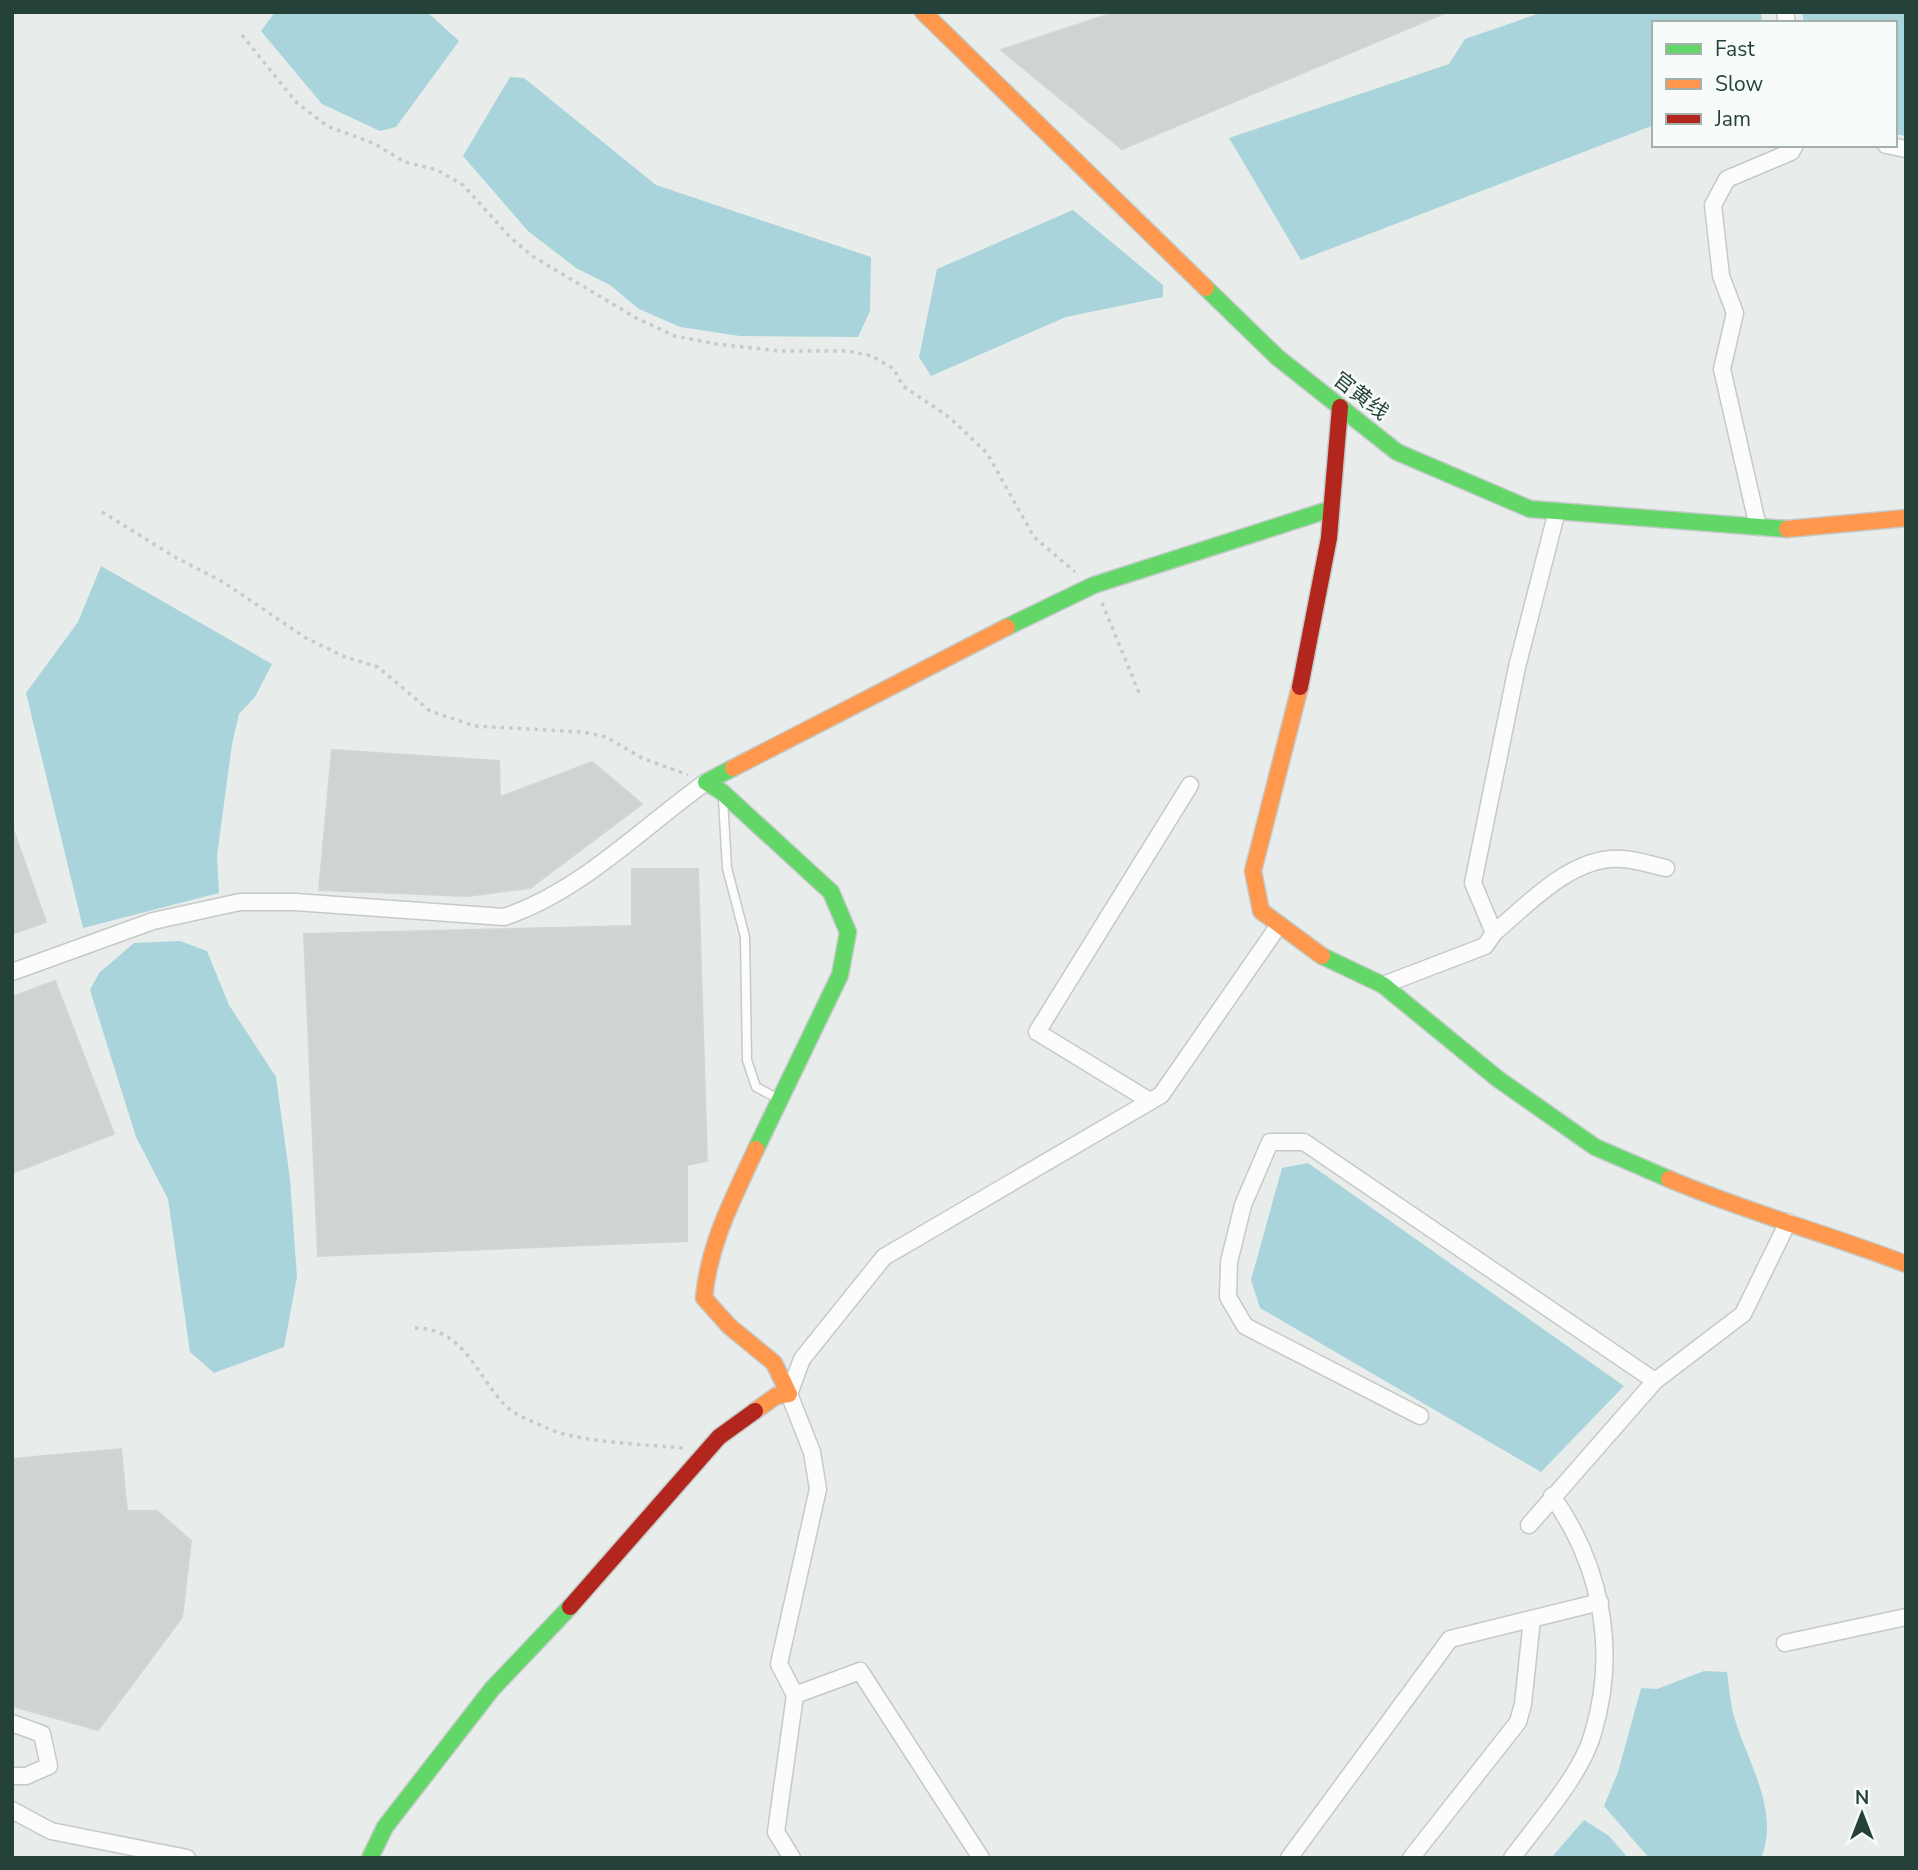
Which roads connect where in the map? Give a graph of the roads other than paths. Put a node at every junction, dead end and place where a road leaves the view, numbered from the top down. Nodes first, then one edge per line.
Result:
1 (923, 12) edge
2 (1795, 147) edge
3 (1340, 407) junction
4 (1331, 509) junction
5 (1557, 511) junction
6 (1906, 518) edge
7 (1758, 527) junction
8 (706, 782) junction
9 (1191, 785) dead end
10 (722, 792) junction
11 (1666, 868) dead end
12 (1279, 925) junction
13 (1494, 933) junction
14 (12, 972) edge
15 (1383, 985) junction
16 (781, 1100) junction
17 (1150, 1101) junction
18 (1788, 1222) junction
19 (1906, 1264) edge
20 (1655, 1381) junction
21 (789, 1394) junction
22 (1420, 1416) dead end
23 (1552, 1496) junction
24 (1528, 1525) dead end
25 (1600, 1602) junction
26 (1906, 1616) edge
27 (1532, 1619) junction
28 (1785, 1643) dead end
29 (794, 1695) junction
30 (12, 1723) edge
31 (12, 1776) edge
32 (12, 1810) edge
33 (187, 1858) edge
34 (370, 1858) edge
35 (792, 1858) edge
36 (981, 1858) edge
37 (1289, 1858) edge
38 (1411, 1858) edge
39 (1512, 1858) edge

1 - 3 street, 官黄线
2 - 7 street
3 - 4 street
3 - 5 street, 官黄线
4 - 8 street
4 - 12 street
5 - 7 street, 官黄线
5 - 13 street
6 - 7 street, 官黄线
8 - 10 street
8 - 14 street
9 - 17 street
10 - 16 lane
10 - 16 street
11 - 13 street
12 - 15 street
12 - 17 street
13 - 15 street
15 - 18 street
16 - 21 street
17 - 21 street
18 - 19 street
18 - 20 street
20 - 22 street
20 - 23 street
21 - 29 street
21 - 34 street
23 - 24 street
23 - 25 street
25 - 27 street
25 - 39 street
26 - 28 street
27 - 37 street
27 - 38 street
29 - 35 street
29 - 36 street
30 - 31 street
32 - 33 street

